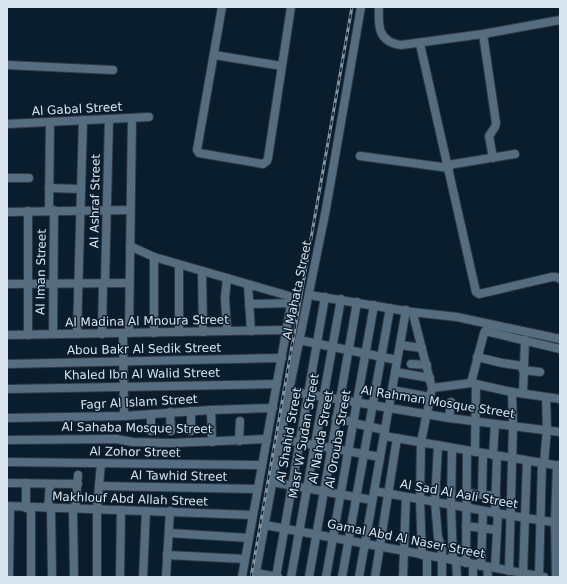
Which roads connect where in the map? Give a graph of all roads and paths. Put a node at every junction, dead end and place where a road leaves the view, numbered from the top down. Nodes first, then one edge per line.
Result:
1 (222, 7) edge
2 (291, 7) edge
3 (361, 7) edge
4 (380, 7) edge
5 (560, 20) edge
6 (483, 34) junction
7 (420, 44) junction
8 (214, 55) junction
9 (7, 65) edge
10 (282, 66) junction
11 (114, 70) dead end
12 (148, 117) dead end
13 (132, 118) junction
14 (109, 119) junction
15 (83, 120) junction
16 (50, 122) junction
17 (7, 124) edge
18 (515, 154) dead end
19 (360, 156) dead end
20 (492, 158) junction
21 (448, 167) junction
22 (7, 178) edge
23 (29, 178) dead end
24 (49, 188) junction
25 (81, 189) junction
26 (52, 210) junction
27 (80, 210) junction
28 (107, 210) junction
29 (130, 210) junction
30 (28, 211) junction
31 (7, 212) edge
32 (130, 246) junction
33 (154, 258) junction
34 (179, 265) junction
35 (202, 271) junction
36 (227, 278) junction
37 (560, 279) edge
38 (104, 283) junction
39 (129, 283) junction
40 (7, 284) edge
41 (28, 284) junction
42 (53, 284) junction
43 (78, 284) junction
44 (248, 285) junction
45 (309, 294) junction
46 (325, 297) junction
47 (341, 299) junction
48 (356, 302) junction
49 (292, 303) junction
50 (249, 304) junction
51 (374, 305) junction
52 (390, 308) junction
53 (409, 311) junction
54 (287, 330) junction
55 (227, 331) junction
56 (251, 331) junction
57 (179, 332) junction
58 (203, 332) junction
59 (126, 333) junction
60 (154, 333) junction
61 (53, 334) junction
62 (77, 334) junction
63 (102, 334) junction
64 (7, 335) edge
65 (28, 335) junction
66 (560, 338) edge
67 (299, 340) junction
68 (525, 340) junction
69 (316, 344) junction
70 (400, 345) junction
71 (332, 347) junction
72 (422, 348) junction
73 (560, 349) edge
74 (348, 350) junction
75 (365, 354) junction
76 (381, 357) junction
77 (477, 357) junction
78 (282, 358) junction
79 (397, 360) junction
80 (124, 362) junction
81 (7, 364) edge
82 (411, 364) dead end
83 (427, 365) junction
84 (523, 368) junction
85 (395, 372) junction
86 (540, 372) dead end
87 (430, 378) junction
88 (473, 383) junction
89 (277, 384) junction
90 (124, 387) junction
91 (432, 388) junction
92 (7, 390) edge
93 (289, 390) junction
94 (392, 390) junction
95 (512, 392) junction
96 (523, 393) junction
97 (308, 394) junction
98 (324, 397) junction
99 (430, 397) junction
100 (546, 397) junction
101 (340, 399) junction
102 (560, 399) edge
103 (356, 402) junction
104 (450, 402) dead end
105 (372, 405) junction
106 (273, 408) junction
107 (388, 408) junction
108 (211, 410) junction
109 (191, 411) junction
110 (170, 412) junction
111 (151, 414) junction
112 (426, 414) junction
113 (124, 416) junction
114 (7, 418) edge
115 (336, 418) junction
116 (449, 418) junction
117 (240, 421) dead end
118 (476, 422) junction
119 (353, 423) junction
120 (495, 424) junction
121 (513, 426) junction
122 (369, 427) junction
123 (547, 430) junction
124 (151, 431) dead end
125 (171, 431) dead end
126 (191, 431) dead end
127 (560, 432) edge
128 (384, 433) junction
129 (397, 438) junction
130 (280, 439) junction
131 (7, 440) edge
132 (267, 440) junction
133 (239, 441) junction
134 (212, 442) junction
135 (421, 442) junction
136 (299, 443) junction
137 (315, 446) junction
138 (438, 446) junction
139 (331, 448) junction
140 (452, 448) junction
141 (347, 452) junction
142 (475, 452) junction
143 (363, 454) junction
144 (495, 455) junction
145 (380, 457) junction
146 (513, 458) junction
147 (527, 460) junction
148 (7, 462) edge
149 (101, 463) junction
150 (543, 463) junction
151 (262, 465) junction
152 (558, 466) edge
153 (272, 482) junction
154 (7, 483) edge
155 (26, 483) junction
156 (50, 484) junction
157 (99, 486) junction
158 (292, 486) junction
159 (307, 488) junction
160 (258, 489) junction
161 (324, 491) junction
162 (374, 491) junction
163 (466, 493) junction
164 (340, 494) junction
165 (388, 494) junction
166 (482, 495) junction
167 (496, 496) junction
168 (356, 497) junction
169 (406, 497) junction
170 (420, 499) junction
171 (372, 500) junction
172 (436, 502) junction
173 (451, 505) junction
174 (9, 506) edge
175 (29, 508) junction
176 (50, 508) junction
177 (466, 508) junction
178 (74, 509) junction
179 (97, 509) junction
180 (121, 510) junction
181 (483, 510) junction
182 (146, 511) junction
183 (170, 512) junction
184 (497, 513) junction
185 (510, 515) junction
186 (253, 516) junction
187 (525, 518) junction
188 (541, 520) junction
189 (558, 522) edge
190 (265, 525) junction
191 (466, 526) junction
192 (284, 528) junction
193 (482, 528) junction
194 (497, 530) junction
195 (300, 532) junction
196 (168, 533) junction
197 (316, 535) junction
198 (249, 538) junction
199 (332, 538) junction
200 (348, 541) junction
201 (365, 544) junction
202 (380, 547) junction
203 (403, 551) junction
204 (167, 555) junction
205 (424, 555) junction
206 (245, 559) junction
207 (442, 559) junction
208 (455, 561) junction
209 (480, 566) junction
210 (506, 573) edge
211 (520, 574) edge
212 (256, 575) edge
213 (537, 576) edge
214 (9, 577) edge
215 (31, 577) edge
216 (52, 577) edge
217 (74, 577) edge
218 (97, 577) edge
219 (120, 577) edge
220 (142, 577) edge
221 (166, 577) edge
222 (242, 577) edge
223 (277, 577) edge
224 (291, 577) edge
225 (309, 577) edge
226 (326, 577) edge
227 (342, 577) edge
228 (359, 577) edge
229 (375, 577) edge
230 (403, 577) edge
231 (427, 577) edge
232 (442, 577) edge
233 (457, 577) edge
234 (473, 577) edge
235 (488, 577) edge
236 (556, 577) edge

1 - 8 street
2 - 10 street
3 - 45 street, Al Mahata Street
4 - 7 street
5 - 6 street
6 - 7 street
6 - 20 street
7 - 21 street
8 - 10 street
8 - 10 street
9 - 11 street
12 - 13 street, Al Gabal Street
13 - 14 street, Al Gabal Street
13 - 29 street
14 - 15 street, Al Gabal Street
14 - 28 street, Al Ashraf Street
15 - 16 street, Al Gabal Street
15 - 25 street
16 - 17 street, Al Gabal Street
16 - 24 street, Al Iman Street
18 - 20 street
19 - 21 street
20 - 21 street
21 - 37 street
22 - 23 street
24 - 25 street
24 - 26 street, Al Iman Street
25 - 27 street
26 - 27 street
26 - 30 street
26 - 42 street, Al Iman Street
27 - 28 street
27 - 43 street
28 - 29 street
28 - 38 street, Al Ashraf Street
29 - 32 street
30 - 31 street
30 - 41 street
32 - 33 street, Al Mahata Street
32 - 39 street
33 - 34 street, Al Mahata Street
33 - 60 street
34 - 35 street, Al Mahata Street
34 - 57 street
35 - 36 street, Al Mahata Street
35 - 58 street
36 - 44 street, Al Mahata Street
36 - 55 street
38 - 39 street
38 - 43 street
38 - 63 street, Al Ashraf Street
39 - 59 street
40 - 41 street
41 - 42 street
41 - 65 street
42 - 43 street
42 - 61 street, Al Iman Street
43 - 62 street
44 - 49 street, Al Mahata Street
44 - 50 street
45 - 46 street
45 - 67 street, Al Mahata Street
46 - 47 street
46 - 69 street, Al Shahid Street
47 - 48 street
47 - 71 street, Masr W Sudan Street
48 - 51 street
48 - 74 street, Al Nahda Street
49 - 50 street
49 - 54 street, Al Mahata Street
50 - 56 street
51 - 52 street
51 - 75 street, Al Orouba Street
52 - 53 street
52 - 76 street
53 - 66 street
53 - 70 street
53 - 72 street
54 - 56 street, Al Madina Al Mnoura Street
54 - 78 street, Al Mahata Street
55 - 56 street, Al Madina Al Mnoura Street
55 - 58 street, Al Madina Al Mnoura Street
57 - 58 street, Al Madina Al Mnoura Street
57 - 60 street, Al Madina Al Mnoura Street
59 - 60 street, Al Madina Al Mnoura Street
59 - 63 street, Al Madina Al Mnoura Street
59 - 80 street
61 - 62 street, Al Madina Al Mnoura Street
61 - 65 street, Al Madina Al Mnoura Street
62 - 63 street, Al Madina Al Mnoura Street
64 - 65 street, Al Madina Al Mnoura Street
67 - 69 street
67 - 93 street, Al Mahata Street
68 - 73 street
68 - 77 street
68 - 84 street
69 - 71 street
69 - 97 street, Al Shahid Street
70 - 72 street
70 - 79 street
71 - 74 street
71 - 98 street, Masr W Sudan Street
72 - 83 street
74 - 75 street
74 - 101 street, Al Nahda Street
75 - 76 street
75 - 103 street, Al Orouba Street
76 - 79 street
76 - 105 street
77 - 84 street
77 - 88 street
78 - 80 street, Abou Bakr Al Sedik Street
78 - 89 street, Al Mahata Street
79 - 85 street
80 - 81 street, Abou Bakr Al Sedik Street
80 - 90 street
82 - 83 street
83 - 87 street
84 - 86 street
84 - 96 street
85 - 87 street
85 - 94 street
87 - 91 street
88 - 91 street
88 - 95 street
88 - 118 street
89 - 90 street, Khaled Ibn Al Walid Street
89 - 106 street, Al Mahata Street
90 - 92 street, Khaled Ibn Al Walid Street
90 - 113 street
91 - 99 street
93 - 97 street, Al Rahman Mosque Street
93 - 130 street, Al Mahata Street
94 - 99 street
94 - 107 street
95 - 96 street
95 - 121 street
96 - 100 street
97 - 98 street, Al Rahman Mosque Street
97 - 136 street, Al Shahid Street
98 - 101 street, Al Rahman Mosque Street
98 - 137 street, Masr W Sudan Street
99 - 112 street
100 - 102 street
100 - 123 street
101 - 103 street, Al Rahman Mosque Street
101 - 115 street, Al Nahda Street
103 - 105 street, Al Rahman Mosque Street
103 - 119 street, Al Orouba Street
104 - 116 street
105 - 107 street, Al Rahman Mosque Street
105 - 122 street
106 - 108 street, Fagr Al Islam Street
106 - 132 street, Al Mahata Street
107 - 112 street, Al Rahman Mosque Street
107 - 128 street
108 - 109 street, Fagr Al Islam Street
108 - 134 street
109 - 110 street, Fagr Al Islam Street
109 - 126 street
110 - 111 street, Fagr Al Islam Street
110 - 125 street
111 - 113 street, Fagr Al Islam Street
111 - 124 street
112 - 116 street, Al Rahman Mosque Street
112 - 135 street
113 - 114 street, Fagr Al Islam Street
115 - 119 street
115 - 139 street, Al Nahda Street
116 - 118 street, Al Rahman Mosque Street
117 - 133 street
118 - 120 street, Al Rahman Mosque Street
118 - 142 street
119 - 122 street
119 - 141 street, Al Orouba Street
120 - 121 street, Al Rahman Mosque Street
120 - 144 street
121 - 123 street, Al Rahman Mosque Street
121 - 146 street
122 - 128 street
122 - 143 street
123 - 127 street, Al Rahman Mosque Street
123 - 150 street
128 - 129 street
128 - 145 street
129 - 135 street
129 - 165 street
130 - 136 street
130 - 153 street, Al Mahata Street
131 - 134 street, Al Sahaba Mosque Street
132 - 133 street, Al Sahaba Mosque Street
132 - 151 street, Al Mahata Street
133 - 134 street, Al Sahaba Mosque Street
135 - 138 street
135 - 170 street
136 - 137 street
136 - 158 street, Al Shahid Street
137 - 139 street
137 - 159 street, Masr W Sudan Street
138 - 140 street
138 - 172 street
139 - 141 street
139 - 161 street, Al Nahda Street
140 - 142 street
140 - 173 street
141 - 143 street
141 - 164 street, Al Orouba Street
142 - 144 street
142 - 163 street
142 - 166 street
143 - 145 street
143 - 168 street
144 - 146 street
144 - 167 street
145 - 162 street
146 - 147 street
146 - 185 street
147 - 150 street
147 - 187 street
148 - 149 street, Al Zohor Street
149 - 151 street, Al Zohor Street
149 - 157 street
150 - 152 street
150 - 188 street
151 - 160 street, Al Mahata Street
152 - 189 street
153 - 158 street
153 - 190 street, Al Mahata Street
154 - 155 street
155 - 156 street
155 - 175 street
156 - 176 street
156 - 178 street
157 - 160 street, Al Tawhid Street
157 - 179 street
158 - 159 street
158 - 192 street, Al Shahid Street
159 - 161 street
159 - 195 street, Masr W Sudan Street
160 - 186 street, Al Mahata Street
161 - 164 street
161 - 197 street, Al Nahda Street
162 - 165 street, Al Sad Al Aali Street
162 - 171 street
163 - 166 street
163 - 177 street
164 - 168 street
164 - 199 street, Al Orouba Street
165 - 169 street, Al Sad Al Aali Street
165 - 202 street
166 - 167 street
167 - 184 street
168 - 171 street
168 - 200 street
169 - 170 street, Al Sad Al Aali Street
169 - 203 street
170 - 172 street, Al Sad Al Aali Street
170 - 205 street
171 - 201 street
172 - 173 street, Al Sad Al Aali Street
172 - 207 street
173 - 177 street, Al Sad Al Aali Street
173 - 208 street
174 - 175 street, Makhlouf Abd Allah Street
174 - 214 street
175 - 176 street, Makhlouf Abd Allah Street
175 - 215 street
176 - 178 street, Makhlouf Abd Allah Street
176 - 216 street
177 - 181 street, Al Sad Al Aali Street
177 - 191 street
178 - 179 street, Makhlouf Abd Allah Street
178 - 217 street
179 - 180 street, Makhlouf Abd Allah Street
179 - 218 street
180 - 182 street, Makhlouf Abd Allah Street
180 - 219 street
181 - 184 street, Al Sad Al Aali Street
181 - 193 street
182 - 183 street, Makhlouf Abd Allah Street
182 - 220 street
183 - 186 street, Makhlouf Abd Allah Street
183 - 196 street
184 - 185 street, Al Sad Al Aali Street
184 - 194 street
185 - 187 street, Al Sad Al Aali Street
185 - 210 street
186 - 198 street, Al Mahata Street
187 - 188 street, Al Sad Al Aali Street
187 - 211 street
188 - 189 street, Al Sad Al Aali Street
188 - 213 street
189 - 236 street
190 - 192 street, Gamal Abd Al Naser Street
190 - 212 street, Al Mahata Street
191 - 193 street
191 - 209 street
192 - 195 street, Gamal Abd Al Naser Street
192 - 223 street, Al Shahid Street
193 - 194 street
193 - 209 street
194 - 209 street
195 - 197 street, Gamal Abd Al Naser Street
195 - 224 street, Masr W Sudan Street
196 - 198 street
196 - 204 street
197 - 199 street, Gamal Abd Al Naser Street
197 - 225 street, Al Nahda Street
198 - 206 street, Al Mahata Street
199 - 200 street, Gamal Abd Al Naser Street
199 - 226 street, Al Orouba Street
200 - 201 street, Gamal Abd Al Naser Street
200 - 227 street
201 - 202 street, Gamal Abd Al Naser Street
201 - 228 street
202 - 203 street, Gamal Abd Al Naser Street
202 - 229 street
203 - 205 street, Gamal Abd Al Naser Street
203 - 230 street
204 - 206 street
204 - 221 street
205 - 207 street, Gamal Abd Al Naser Street
205 - 231 street
206 - 222 street, Al Mahata Street
207 - 208 street, Gamal Abd Al Naser Street
207 - 232 street
208 - 209 street, Gamal Abd Al Naser Street
208 - 233 street
209 - 210 street, Gamal Abd Al Naser Street
209 - 234 street
209 - 235 street
210 - 211 street, Gamal Abd Al Naser Street
211 - 213 street, Gamal Abd Al Naser Street
212 - 223 street

